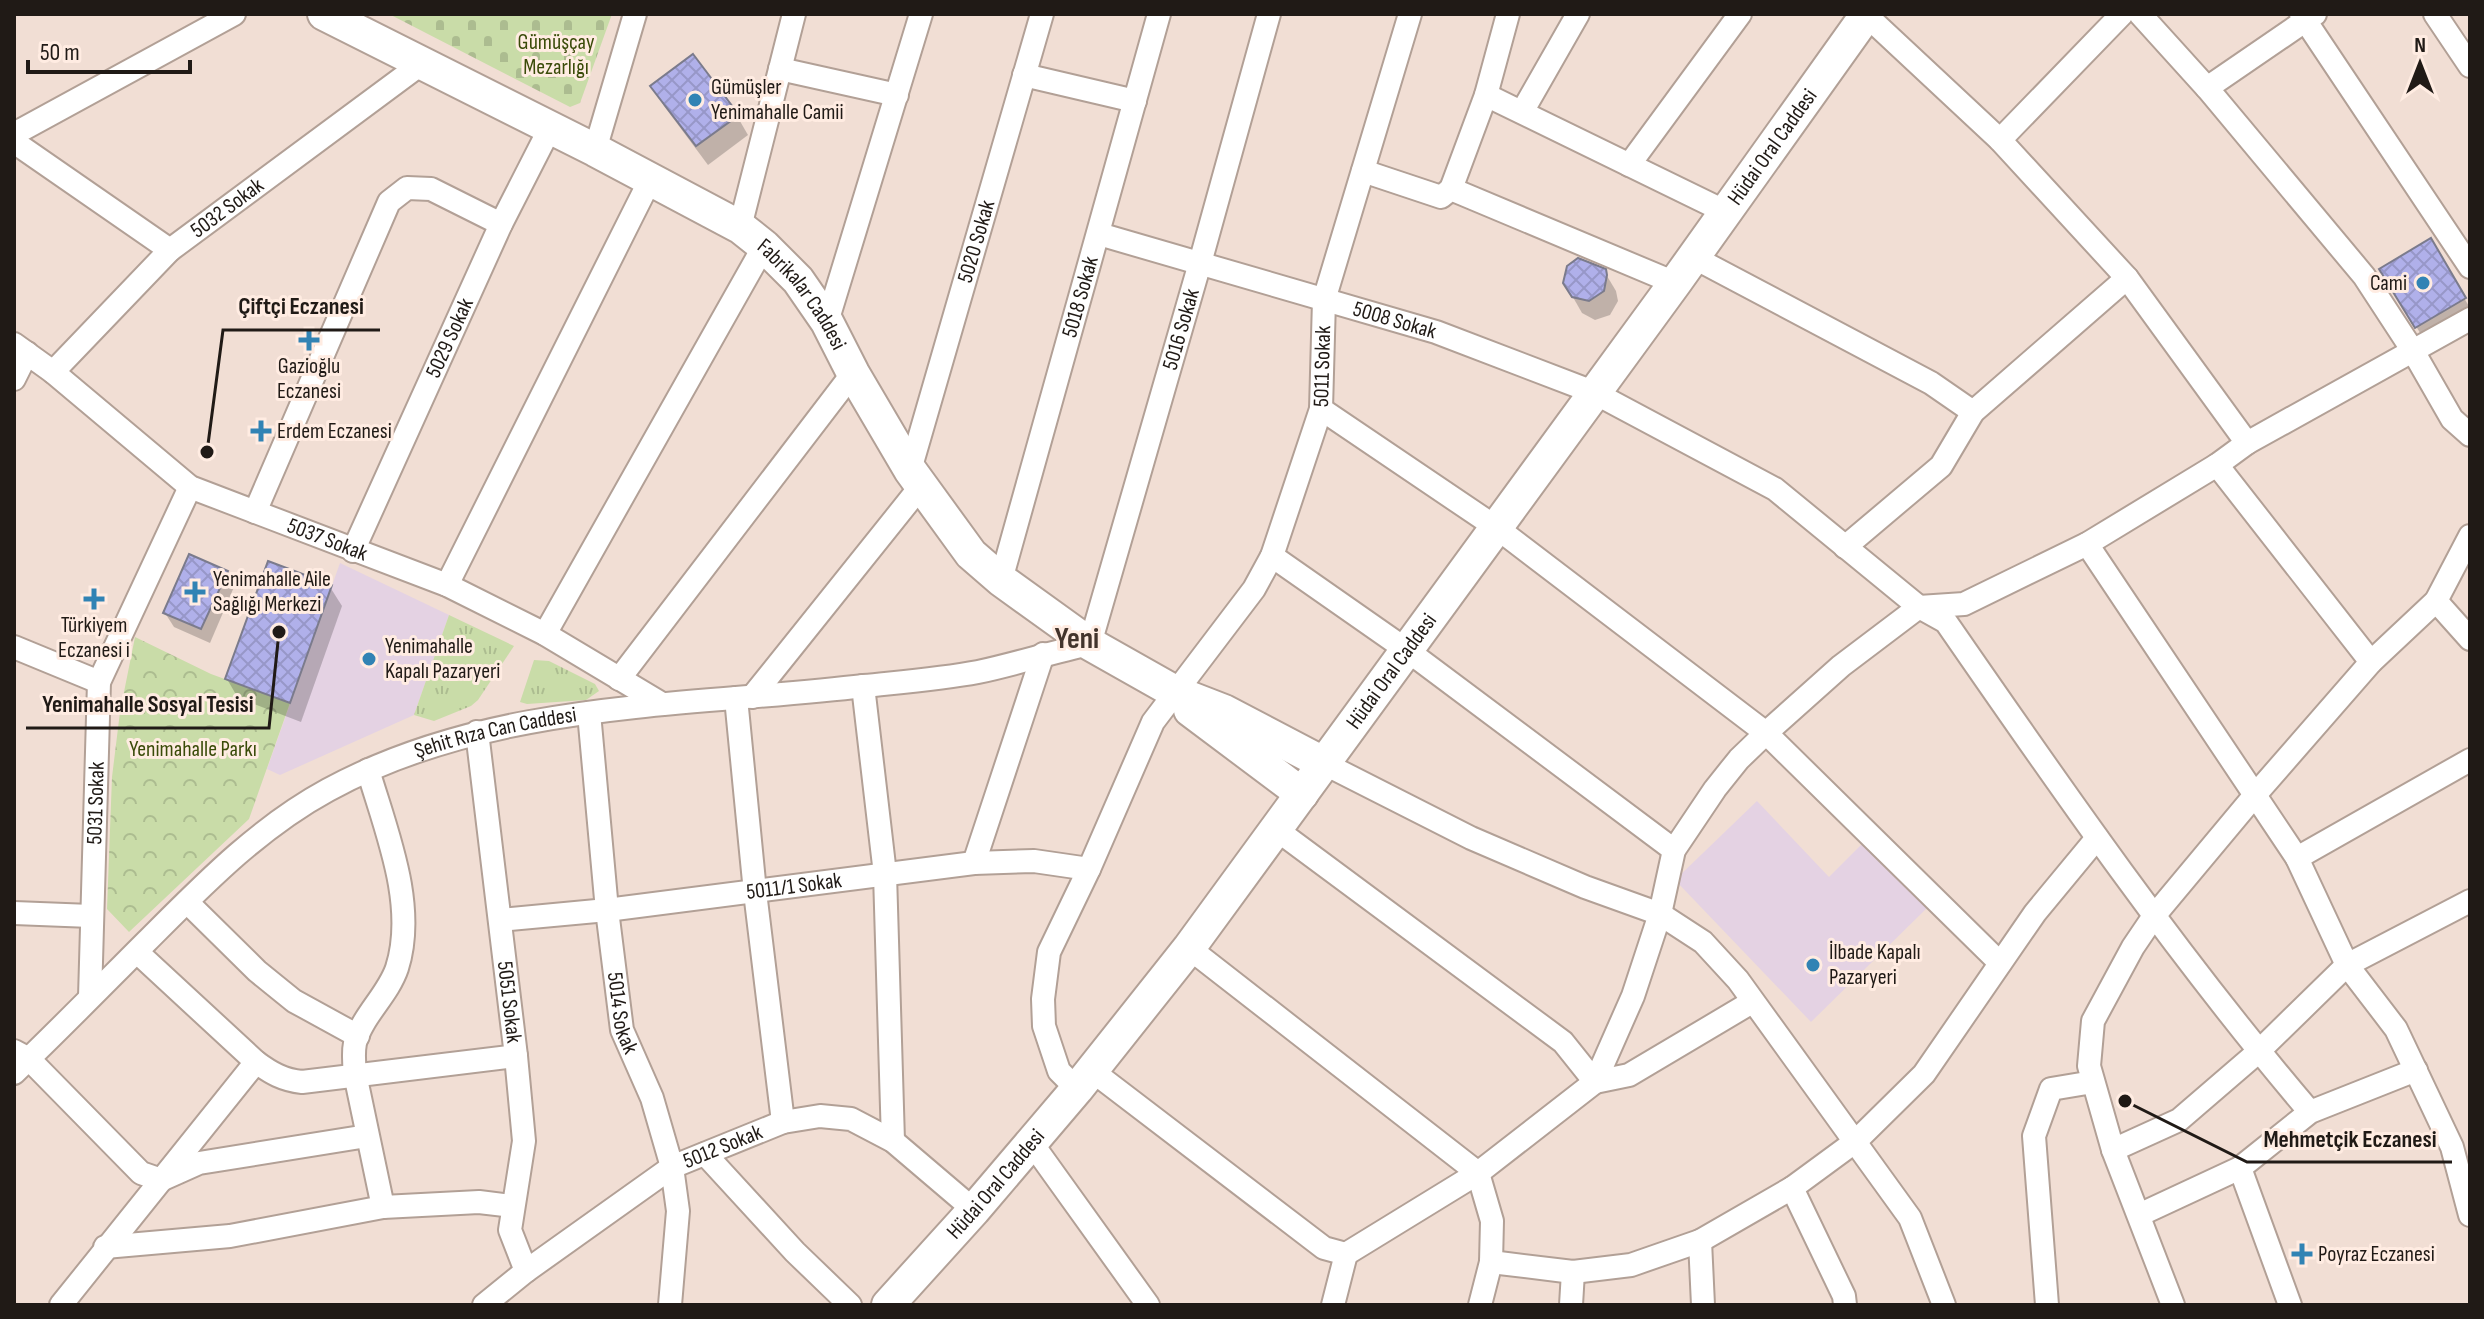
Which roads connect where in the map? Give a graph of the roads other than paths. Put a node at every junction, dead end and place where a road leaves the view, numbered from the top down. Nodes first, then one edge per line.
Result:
1 (234, 14) edge
2 (324, 14) edge
3 (635, 14) edge
4 (794, 14) edge
5 (921, 14) edge
6 (1042, 14) edge
7 (1159, 14) edge
8 (1269, 14) edge
9 (1410, 14) edge
10 (1508, 14) edge
11 (1578, 14) edge
12 (1740, 14) edge
13 (1866, 14) edge
14 (2122, 14) edge
15 (2140, 14) edge
16 (2435, 14) edge
17 (2307, 16) edge
18 (421, 64) junction
19 (2470, 66) edge
20 (780, 69) junction
21 (1024, 75) junction
22 (2207, 88) junction
23 (897, 95) junction
24 (1486, 95) junction
25 (1135, 101) junction
26 (1522, 112) junction
27 (550, 128) junction
28 (14, 134) edge
29 (2000, 140) junction
30 (14, 142) edge
31 (595, 150) junction
32 (1629, 165) junction
33 (1363, 171) junction
34 (650, 180) junction
35 (1451, 189) junction
36 (1726, 212) junction
37 (501, 224) junction
38 (1099, 234) junction
39 (752, 236) junction
40 (170, 250) junction
41 (1693, 257) junction
42 (1200, 263) junction
43 (2470, 267) edge
44 (2127, 278) junction
45 (1675, 283) junction
46 (1324, 300) junction
47 (2470, 319) edge
48 (827, 322) junction
49 (20, 348) edge
50 (2413, 351) junction
51 (53, 372) junction
52 (853, 373) junction
53 (14, 379) edge
54 (1593, 392) junction
55 (1321, 409) junction
56 (1973, 412) junction
57 (2470, 435) edge
58 (2247, 443) junction
59 (2217, 465) junction
60 (915, 478) junction
61 (190, 487) junction
62 (255, 512) junction
63 (1497, 528) junction
64 (2470, 536) edge
65 (2087, 544) junction
66 (1845, 547) junction
67 (353, 551) junction
68 (1272, 556) junction
69 (1001, 580) junction
70 (447, 585) junction
71 (2436, 601) junction
72 (1919, 607) junction
73 (545, 634) junction
74 (2470, 639) edge
75 (1090, 644) junction
76 (14, 647) edge
77 (1408, 651) junction
78 (1043, 654) junction
79 (2371, 662) junction
80 (619, 679) junction
81 (99, 682) junction
82 (863, 686) junction
83 (1175, 692) junction
84 (744, 698) junction
85 (662, 704) junction
86 (589, 713) junction
87 (477, 732) junction
88 (1766, 733) junction
89 (2470, 760) edge
90 (1325, 764) junction
91 (368, 770) junction
92 (1302, 794) junction
93 (2255, 795) junction
94 (1277, 830) junction
95 (2097, 838) junction
96 (1674, 850) junction
97 (2297, 858) junction
98 (974, 863) junction
99 (1089, 869) junction
100 (885, 874) junction
101 (755, 892) junction
102 (2470, 901) edge
103 (187, 902) junction
104 (607, 910) junction
105 (14, 913) edge
106 (1660, 914) junction
107 (91, 916) junction
108 (2154, 916) junction
109 (500, 920) junction
110 (1189, 948) junction
111 (137, 952) junction
112 (2000, 963) junction
113 (2347, 965) junction
114 (90, 997) junction
115 (1752, 1002) junction
116 (358, 1036) junction
117 (2258, 1052) junction
118 (516, 1056) junction
119 (19, 1061) edge
120 (256, 1062) junction
121 (2416, 1070) junction
122 (355, 1074) junction
123 (1084, 1080) junction
124 (1595, 1082) junction
125 (2093, 1082) junction
126 (2310, 1112) junction
127 (783, 1122) junction
128 (367, 1136) junction
129 (893, 1141) junction
130 (1856, 1141) junction
131 (1031, 1142) junction
132 (2113, 1150) junction
133 (705, 1154) junction
134 (672, 1167) junction
135 (2240, 1168) junction
136 (1478, 1173) junction
137 (161, 1180) junction
138 (2466, 1186) edge
139 (1792, 1188) junction
140 (512, 1206) junction
141 (383, 1207) junction
142 (974, 1210) junction
143 (2139, 1215) junction
144 (2470, 1215) edge
145 (1700, 1241) junction
146 (105, 1247) junction
147 (1346, 1254) junction
148 (1491, 1262) junction
149 (526, 1271) junction
150 (1573, 1272) junction
151 (491, 1303) edge
152 (61, 1305) edge
153 (670, 1305) edge
154 (850, 1305) edge
155 (888, 1305) edge
156 (1148, 1305) edge
157 (1333, 1305) edge
158 (1480, 1305) edge
159 (1571, 1305) edge
160 (1703, 1305) edge
161 (1845, 1305) edge
162 (1944, 1305) edge
163 (2047, 1305) edge
164 (2173, 1305) edge
165 (2290, 1305) edge

1 - 28 street
2 - 18 street, Fabrikalar Caddesi
3 - 31 street
4 - 20 street
5 - 23 street
6 - 21 street, 5020 Sokak
7 - 25 street, 5018 Sokak
8 - 42 street, 5016 Sokak
9 - 33 street, 5011 Sokak
10 - 24 street
11 - 26 street
12 - 32 street
13 - 29 street
13 - 36 street, Hüdai Oral Caddesi
14 - 29 street
15 - 22 street
16 - 19 street
17 - 22 street
17 - 43 street
18 - 27 street, Fabrikalar Caddesi
18 - 40 street, 5032 Sokak
20 - 23 street
20 - 39 street
21 - 25 street
21 - 60 street, 5020 Sokak
22 - 50 street
23 - 48 street
24 - 26 street
24 - 35 street
25 - 38 street, 5018 Sokak
26 - 32 street
27 - 31 street, Fabrikalar Caddesi
27 - 37 street, 5029 Sokak
29 - 44 street
30 - 40 street
31 - 34 street, Fabrikalar Caddesi
32 - 36 street
33 - 35 street
33 - 46 street, 5011 Sokak
34 - 39 street, Fabrikalar Caddesi
34 - 70 street
35 - 45 street
36 - 41 street, Hüdai Oral Caddesi
37 - 62 street
37 - 67 street, 5029 Sokak
38 - 42 street, 5008 Sokak
38 - 69 street, 5018 Sokak
39 - 48 street, Fabrikalar Caddesi
39 - 73 street
40 - 51 street, 5032 Sokak
41 - 45 street, Hüdai Oral Caddesi
41 - 56 street
42 - 46 street, 5008 Sokak
42 - 75 street, 5016 Sokak
44 - 56 street
44 - 58 street
45 - 54 street, Hüdai Oral Caddesi
46 - 54 street, 5008 Sokak
46 - 55 street, 5011 Sokak
47 - 50 street
48 - 52 street, Fabrikalar Caddesi
49 - 51 street, 5037 Sokak
49 - 53 street
50 - 57 street
50 - 58 street
51 - 61 street, 5037 Sokak
52 - 60 street, Fabrikalar Caddesi
52 - 80 street
54 - 63 street, Hüdai Oral Caddesi
54 - 66 street, 5008 Sokak
55 - 63 street
55 - 68 street, 5011 Sokak
56 - 66 street
58 - 59 street
59 - 65 street
59 - 79 street
60 - 69 street, Fabrikalar Caddesi
60 - 84 street
61 - 62 street, 5037 Sokak
61 - 81 street, 5031 Sokak
62 - 67 street, 5037 Sokak
63 - 77 street, Hüdai Oral Caddesi
63 - 88 street
64 - 71 street
65 - 72 street
65 - 93 street
66 - 72 street, 5008 Sokak
67 - 70 street, 5037 Sokak
68 - 77 street
68 - 83 street, 5011 Sokak
69 - 75 street, Fabrikalar Caddesi
70 - 73 street, 5037 Sokak
71 - 74 street
71 - 79 street
72 - 88 street
72 - 95 street, 5008 Sokak
73 - 80 street, 5037 Sokak
75 - 78 street, Şehit Rıza Can Caddesi
75 - 83 street, Fabrikalar Caddesi
76 - 81 street
77 - 90 street, Hüdai Oral Caddesi
77 - 96 street
78 - 82 street, Şehit Rıza Can Caddesi
78 - 98 street
79 - 93 street
80 - 85 street, 5037 Sokak
81 - 107 street, 5031 Sokak
82 - 84 street, Şehit Rıza Can Caddesi
82 - 100 street
83 - 90 street, Fabrikalar Caddesi
83 - 92 street, Fabrikalar Caddesi
83 - 99 street, 5011 Sokak
84 - 85 street, Şehit Rıza Can Caddesi
84 - 101 street
85 - 86 street, Şehit Rıza Can Caddesi
86 - 87 street, Şehit Rıza Can Caddesi
86 - 104 street, 5014 Sokak
87 - 91 street, Şehit Rıza Can Caddesi
87 - 109 street, 5051 Sokak
88 - 96 street
88 - 112 street
89 - 97 street
90 - 92 street, Hüdai Oral Caddesi
90 - 106 street
91 - 103 street, Şehit Rıza Can Caddesi
91 - 116 street
92 - 94 street, Hüdai Oral Caddesi
93 - 97 street
93 - 108 street
94 - 110 street, Hüdai Oral Caddesi
94 - 124 street
95 - 108 street, 5008 Sokak
95 - 112 street
96 - 106 street
97 - 113 street
98 - 99 street, 5011/1 Sokak
98 - 100 street, 5011/1 Sokak
99 - 123 street, 5011 Sokak
100 - 101 street, 5011/1 Sokak
100 - 129 street
101 - 104 street, 5011/1 Sokak
101 - 127 street
102 - 113 street
103 - 111 street, Şehit Rıza Can Caddesi
103 - 116 street
104 - 109 street, 5011/1 Sokak
104 - 134 street, 5014 Sokak
105 - 107 street
106 - 115 street
106 - 124 street
107 - 114 street, 5031 Sokak
108 - 117 street, 5008 Sokak
108 - 125 street
109 - 118 street, 5051 Sokak
110 - 123 street, Hüdai Oral Caddesi
110 - 136 street
111 - 114 street, Şehit Rıza Can Caddesi
111 - 120 street
112 - 130 street
113 - 117 street
113 - 121 street
114 - 119 street, Şehit Rıza Can Caddesi
115 - 124 street
115 - 130 street
116 - 122 street
117 - 126 street, 5008 Sokak
117 - 132 street
118 - 122 street
118 - 140 street, 5051 Sokak
119 - 137 street
120 - 122 street
120 - 137 street
121 - 126 street
121 - 138 street
122 - 128 street
123 - 131 street, Hüdai Oral Caddesi
123 - 147 street, 5011 Sokak
124 - 136 street
125 - 132 street
125 - 163 street
126 - 135 street
127 - 129 street, 5012 Sokak
127 - 133 street, 5012 Sokak
128 - 137 street
128 - 141 street
129 - 142 street, 5012 Sokak
130 - 139 street
130 - 162 street
131 - 142 street, Hüdai Oral Caddesi
131 - 156 street
132 - 143 street
133 - 134 street, 5012 Sokak
133 - 154 street
134 - 149 street, 5012 Sokak
134 - 153 street, 5014 Sokak
135 - 143 street
135 - 165 street
136 - 147 street
136 - 148 street
137 - 146 street
138 - 144 street
139 - 145 street
139 - 161 street
140 - 141 street
140 - 149 street, 5051 Sokak
141 - 146 street
142 - 155 street, Hüdai Oral Caddesi
143 - 164 street
145 - 150 street
145 - 160 street
146 - 152 street
147 - 157 street
148 - 150 street
148 - 158 street
149 - 151 street, 5012 Sokak
150 - 159 street

